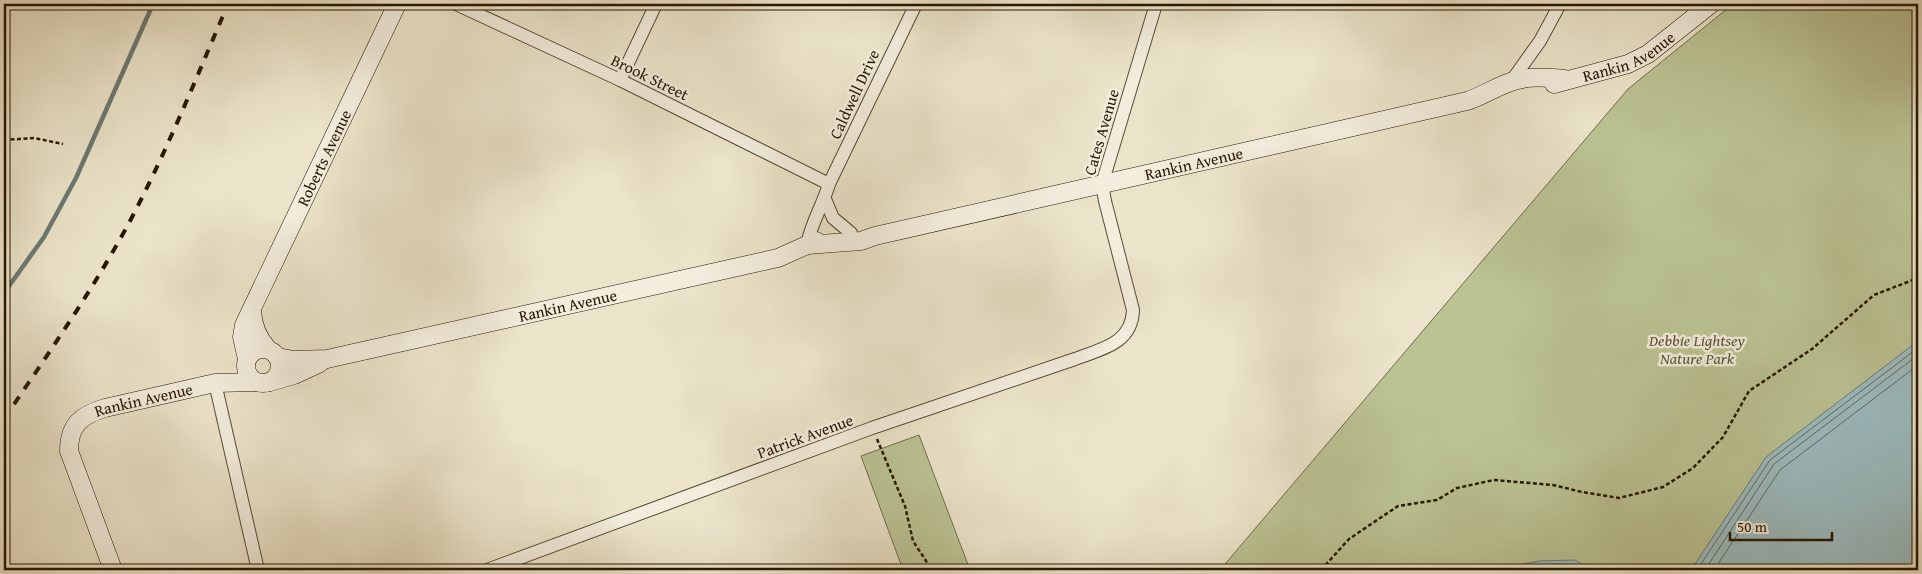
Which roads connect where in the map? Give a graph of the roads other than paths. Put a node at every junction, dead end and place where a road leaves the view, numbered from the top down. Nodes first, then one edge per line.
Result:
1 (398, 4) edge
2 (456, 4) edge
3 (656, 4) edge
4 (916, 4) edge
5 (1156, 4) edge
6 (1560, 4) edge
7 (1711, 4) edge
8 (620, 80) junction
9 (1510, 83) junction
10 (829, 184) junction
11 (1102, 184) junction
12 (825, 199) junction
13 (851, 233) junction
14 (875, 236) junction
15 (807, 245) junction
16 (252, 312) junction
17 (1130, 328) joint
18 (272, 352) junction
19 (327, 359) junction
20 (246, 361) junction
21 (263, 382) junction
22 (215, 384) junction
23 (113, 570) edge
24 (258, 570) edge
25 (487, 570) edge

1 - 16 street, Roberts Avenue
2 - 8 street, Brook Street
3 - 8 street
4 - 10 street, Caldwell Drive
5 - 11 street, Cates Avenue
6 - 9 street
7 - 9 street, Rankin Avenue
8 - 10 street, Brook Street
9 - 11 street, Rankin Avenue
10 - 12 street, Caldwell Drive
11 - 14 street, Rankin Avenue
11 - 17 street, Cates Avenue
12 - 13 street
12 - 15 street, Caldwell Drive
13 - 14 street, Rankin Avenue
13 - 15 street, Rankin Avenue
14 - 15 street, Rankin Avenue
15 - 19 street, Rankin Avenue
16 - 18 street
16 - 20 street, Roberts Avenue
17 - 25 street, Patrick Avenue
18 - 19 street, Rankin Avenue
18 - 20 street
18 - 21 street
19 - 21 street, Rankin Avenue
20 - 21 street
20 - 22 street, Rankin Avenue
21 - 22 street, Rankin Avenue
22 - 23 street, Rankin Avenue
22 - 24 street

